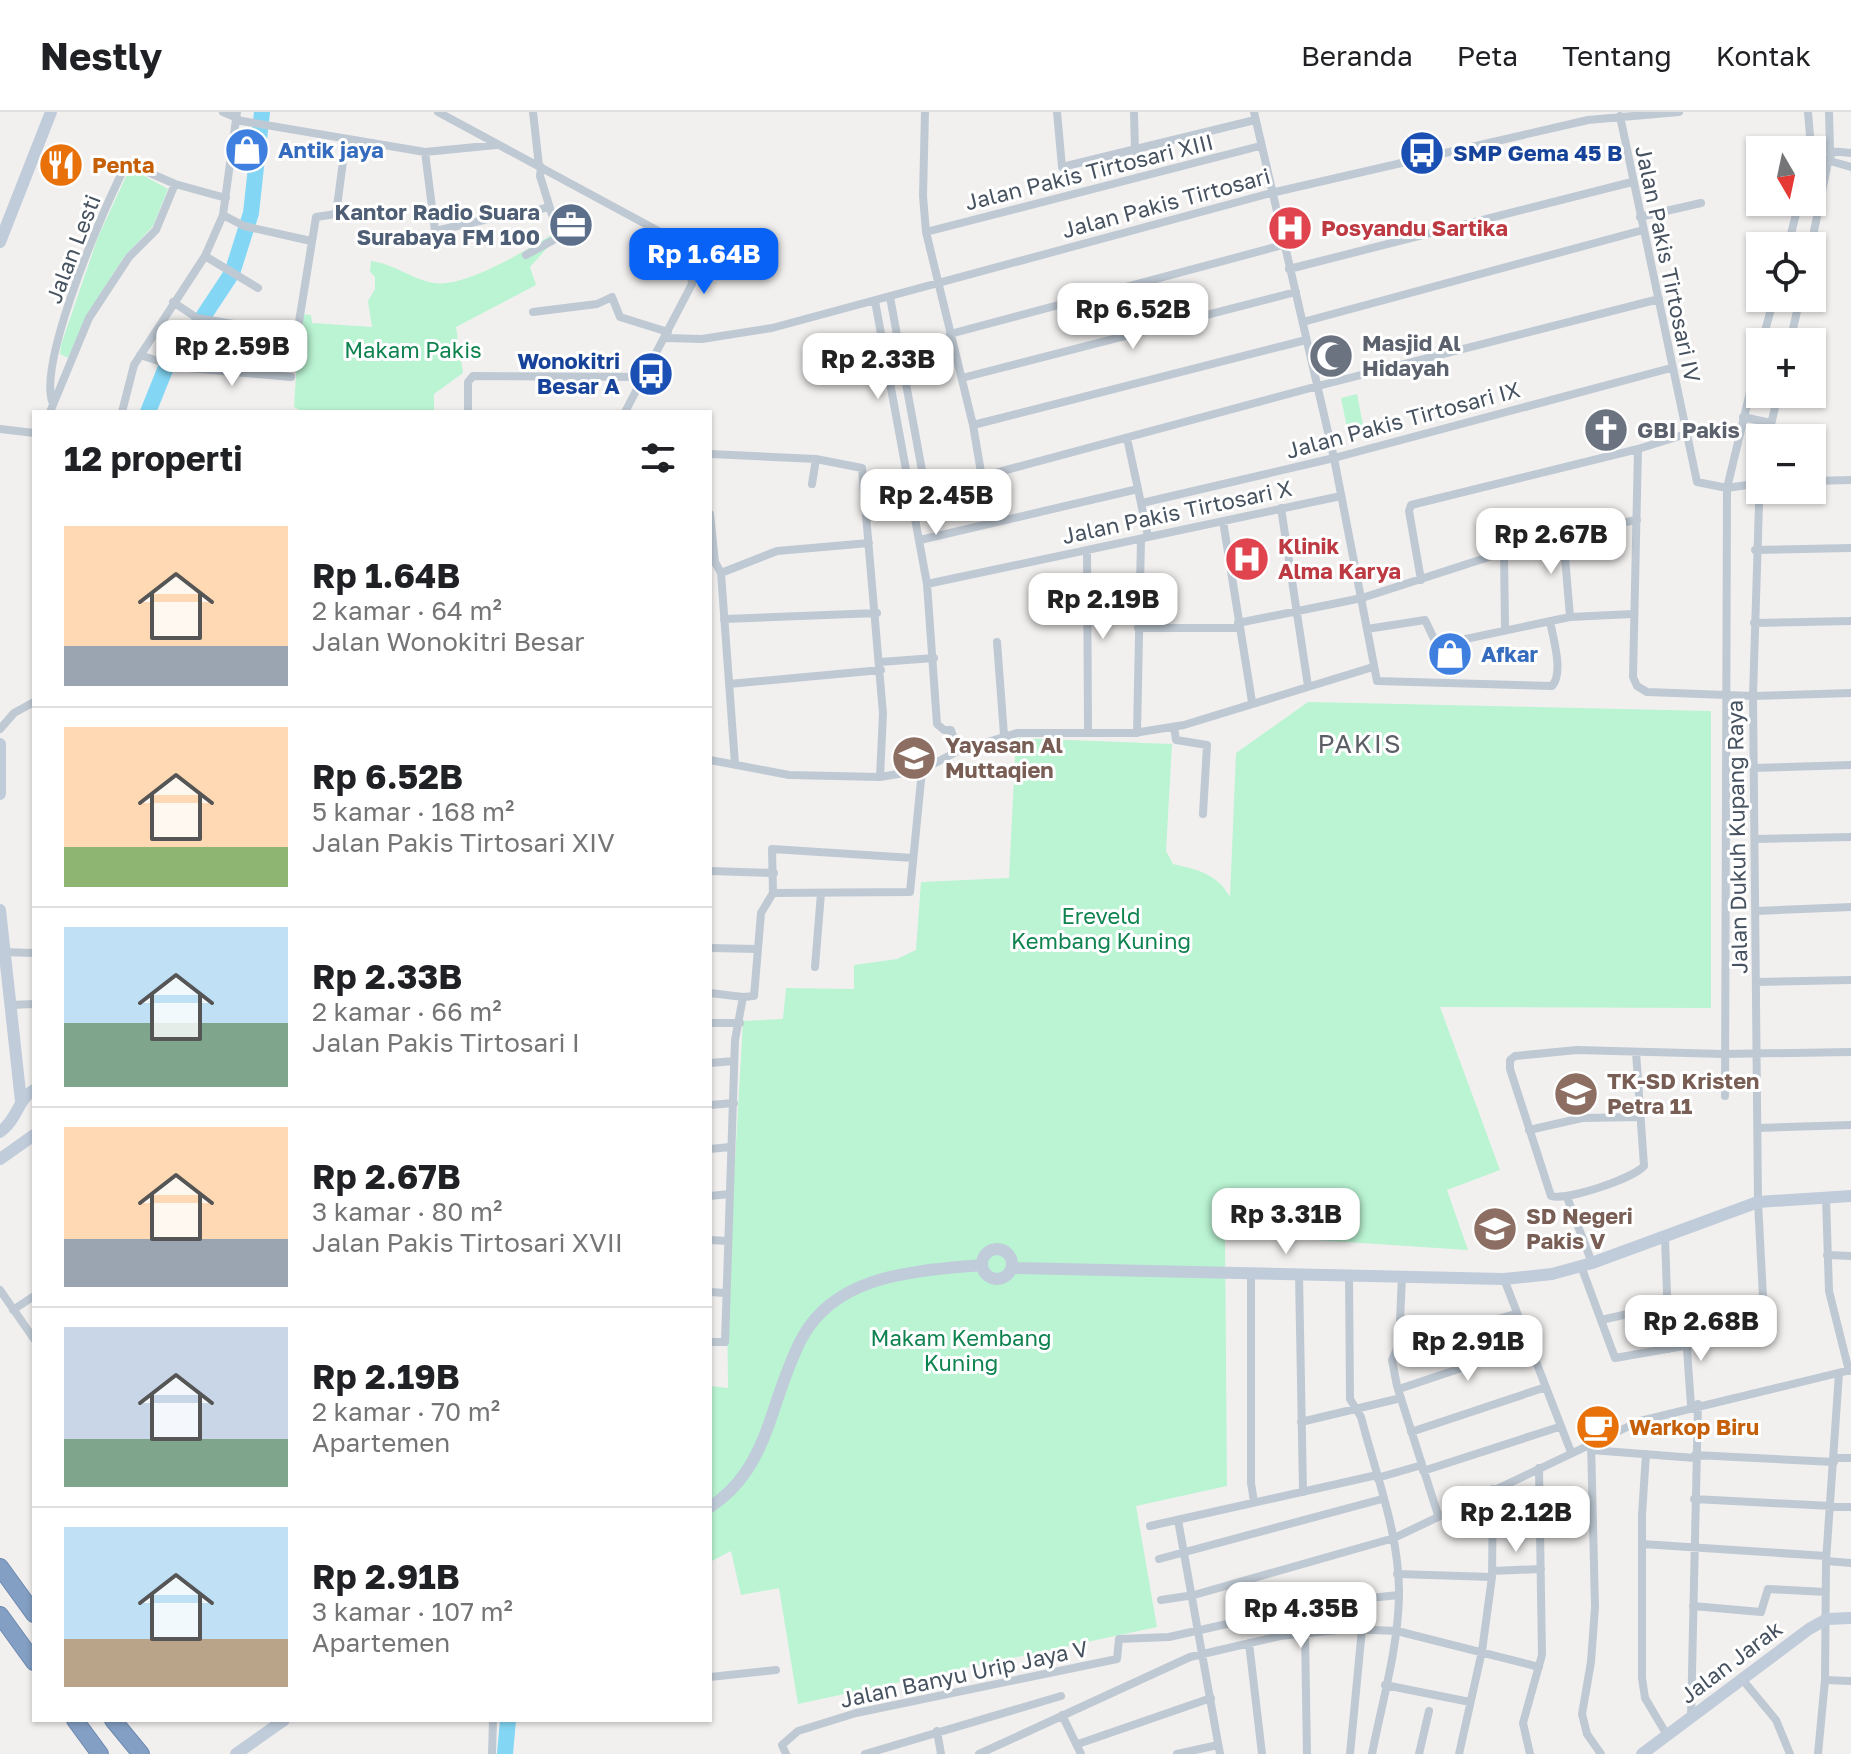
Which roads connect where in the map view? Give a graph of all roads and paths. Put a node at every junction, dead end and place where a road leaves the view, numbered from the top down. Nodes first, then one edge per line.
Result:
1 (51, 112) edge
2 (223, 112) edge
3 (438, 112) edge
4 (533, 112) edge
5 (925, 112) edge
6 (1057, 112) edge
7 (1134, 112) edge
8 (1679, 112) edge
9 (1808, 112) edge
10 (1829, 112) edge
11 (1254, 116) edge
12 (1588, 116) edge
13 (1620, 116) junction
14 (237, 117) edge
15 (1809, 136) edge
16 (346, 139) junction
17 (499, 145) junction
18 (1260, 146) junction
19 (1826, 150) edge
20 (1135, 151) junction
21 (425, 152) junction
22 (1851, 153) edge
23 (1830, 156) junction
24 (1826, 160) edge
25 (540, 167) junction
26 (1851, 167) edge
27 (1632, 182) junction
28 (175, 184) junction
29 (1271, 193) junction
30 (226, 198) junction
31 (1701, 203) dead end
32 (548, 207) junction
33 (223, 215) junction
34 (1640, 217) junction
35 (513, 218) dead end
36 (484, 220) dead end
37 (1643, 230) junction
38 (926, 232) junction
39 (1814, 232) edge
40 (311, 241) junction
41 (0, 242) edge
42 (1283, 245) junction
43 (526, 255) dead end
44 (205, 256) junction
45 (1289, 269) junction
46 (937, 284) junction
47 (258, 288) dead end
48 (1296, 292) junction
49 (890, 297) junction
50 (1659, 299) junction
51 (875, 301) junction
52 (173, 302) junction
53 (533, 312) dead end
54 (1303, 322) junction
55 (950, 334) junction
56 (667, 335) junction
57 (1306, 340) junction
58 (140, 355) junction
59 (1671, 368) junction
60 (291, 377) dead end
61 (644, 377) junction
62 (962, 378) junction
63 (1318, 386) junction
64 (52, 401) junction
65 (1746, 405) edge
66 (1775, 408) edge
67 (50, 410) edge
68 (123, 410) edge
69 (468, 410) edge
70 (626, 410) edge
71 (1743, 417) junction
72 (1771, 423) joint
73 (973, 425) junction
74 (0, 429) edge
75 (32, 433) edge
76 (1686, 434) junction
77 (1127, 438) junction
78 (1638, 449) junction
79 (712, 454) edge
80 (1334, 458) junction
81 (816, 459) junction
82 (982, 478) junction
83 (1851, 480) edge
84 (1826, 481) edge
85 (812, 484) dead end
86 (1746, 485) edge
87 (1727, 488) junction
88 (1138, 489) junction
89 (926, 492) junction
90 (913, 495) junction
91 (1341, 496) junction
92 (1142, 503) junction
93 (1758, 504) edge
94 (1281, 508) junction
95 (1637, 520) junction
96 (1223, 521) junction
97 (996, 522) junction
98 (712, 533) edge
99 (1563, 533) junction
100 (1145, 538) junction
101 (920, 540) junction
102 (869, 543) junction
103 (1851, 548) edge
104 (1087, 550) junction
105 (1755, 550) junction
106 (1504, 551) junction
107 (717, 571) edge
108 (1421, 580) junction
109 (927, 584) junction
110 (1362, 598) junction
111 (1297, 612) junction
112 (877, 613) junction
113 (1633, 614) junction
114 (1570, 617) junction
115 (724, 619) junction
116 (1550, 621) junction
117 (1851, 621) edge
118 (1754, 623) junction
119 (1239, 625) junction
120 (1138, 628) junction
121 (1505, 628) junction
122 (1367, 629) junction
123 (997, 642) dead end
124 (934, 658) junction
125 (881, 666) junction
126 (1373, 667) junction
127 (729, 684) junction
128 (1308, 686) junction
129 (1851, 693) edge
130 (1724, 694) junction
131 (1753, 696) junction
132 (1252, 702) junction
133 (32, 703) edge
134 (1174, 727) junction
135 (0, 729) edge
136 (1088, 731) junction
137 (1137, 733) junction
138 (1004, 735) junction
139 (0, 744) edge
140 (958, 751) junction
141 (712, 760) edge
142 (735, 764) junction
143 (1851, 765) edge
144 (1, 766) edge
145 (1753, 768) junction
146 (922, 770) junction
147 (880, 777) junction
148 (0, 794) edge
149 (1203, 814) dead end
150 (1851, 837) edge
151 (1755, 839) junction
152 (913, 858) junction
153 (712, 871) edge
154 (774, 873) junction
155 (773, 893) junction
156 (821, 893) junction
157 (1851, 907) edge
158 (0, 910) edge
159 (1757, 911) junction
160 (712, 948) edge
161 (757, 949) junction
162 (4, 952) junction
163 (32, 953) edge
164 (815, 967) dead end
165 (3, 970) edge
166 (1851, 980) edge
167 (1757, 982) junction
168 (712, 993) edge
169 (743, 997) junction
170 (32, 1004) edge
171 (10, 1005) junction
172 (712, 1023) edge
173 (740, 1023) junction
174 (1636, 1052) junction
175 (1851, 1052) edge
176 (1723, 1054) junction
177 (1759, 1054) junction
178 (734, 1061) junction
179 (712, 1063) edge
180 (17, 1071) junction
181 (32, 1089) edge
182 (32, 1091) edge
183 (1725, 1096) dead end
184 (21, 1101) junction
185 (734, 1103) junction
186 (712, 1105) edge
187 (1640, 1117) junction
188 (1851, 1125) edge
189 (1758, 1128) junction
190 (1529, 1130) junction
191 (0, 1132) edge
192 (32, 1136) edge
193 (730, 1147) junction
194 (712, 1149) edge
195 (0, 1159) edge
196 (729, 1194) junction
197 (712, 1196) edge
198 (1851, 1196) edge
199 (1567, 1197) junction
200 (1826, 1198) junction
201 (1758, 1202) junction
202 (1665, 1238) junction
203 (712, 1240) edge
204 (727, 1241) junction
205 (1827, 1255) junction
206 (1851, 1256) edge
207 (1586, 1264) junction
208 (982, 1265) junction
209 (1014, 1268) junction
210 (1251, 1273) junction
211 (1299, 1274) junction
212 (1349, 1274) junction
213 (1402, 1276) junction
214 (1504, 1279) junction
215 (0, 1290) edge
216 (712, 1292) edge
217 (725, 1293) junction
218 (32, 1297) edge
219 (1668, 1305) junction
220 (1757, 1309) dead end
221 (13, 1310) junction
222 (1515, 1314) junction
223 (1601, 1320) junction
224 (1685, 1320) dead end
225 (32, 1336) edge
226 (712, 1342) edge
227 (1399, 1344) junction
228 (1527, 1346) junction
229 (1684, 1346) junction
230 (1669, 1349) junction
231 (1850, 1371) edge
232 (1839, 1373) junction
233 (1543, 1388) junction
234 (1400, 1394) junction
235 (1694, 1405) junction
236 (1357, 1409) junction
237 (1301, 1422) junction
238 (1559, 1427) junction
239 (1411, 1432) junction
240 (1591, 1446) junction
241 (1571, 1452) junction
242 (1646, 1454) junction
243 (1695, 1456) junction
244 (1851, 1458) edge
245 (1834, 1460) junction
246 (1422, 1468) junction
247 (1539, 1468) junction
248 (1377, 1476) junction
249 (1493, 1489) junction
250 (1303, 1492) junction
251 (1382, 1499) junction
252 (1694, 1499) junction
253 (1254, 1502) junction
254 (1830, 1505) junction
255 (712, 1506) edge
256 (1851, 1507) edge
257 (1438, 1515) junction
258 (1178, 1520) junction
259 (1150, 1526) dead end
260 (1394, 1538) junction
261 (1642, 1544) junction
262 (1694, 1545) junction
263 (1185, 1555) junction
264 (1826, 1558) junction
265 (1159, 1559) dead end
266 (1851, 1563) edge
267 (0, 1567) edge
268 (1541, 1569) junction
269 (1397, 1574) junction
270 (1492, 1574) junction
271 (1826, 1592) junction
272 (1194, 1595) junction
273 (1399, 1595) junction
274 (1161, 1600) dead end
275 (1693, 1606) junction
276 (32, 1611) edge
277 (0, 1615) edge
278 (1851, 1618) edge
279 (1827, 1619) junction
280 (1362, 1629) junction
281 (1397, 1631) junction
282 (1199, 1632) junction
283 (1305, 1634) junction
284 (1249, 1643) junction
285 (1482, 1651) junction
286 (1204, 1654) junction
287 (32, 1659) edge
288 (1539, 1667) junction
289 (776, 1670) dead end
290 (712, 1677) edge
291 (1742, 1679) junction
292 (1825, 1680) junction
293 (1851, 1681) edge
294 (1385, 1685) junction
295 (1061, 1696) dead end
296 (1211, 1698) junction
297 (1470, 1702) junction
298 (1429, 1711) dead end
299 (1062, 1715) junction
300 (1691, 1718) junction
301 (76, 1722) edge
302 (115, 1722) edge
303 (281, 1722) edge
304 (493, 1722) edge
305 (937, 1731) junction
306 (1667, 1735) junction
307 (1078, 1744) junction
308 (1219, 1750) edge
309 (100, 1754) edge
310 (141, 1754) edge
311 (236, 1754) edge
312 (492, 1754) edge
313 (786, 1754) edge
314 (865, 1754) edge
315 (941, 1754) edge
316 (979, 1754) edge
317 (1081, 1754) edge
318 (1177, 1754) edge
319 (1262, 1754) edge
320 (1307, 1754) edge
321 (1350, 1754) edge
322 (1372, 1754) edge
323 (1419, 1754) edge
324 (1459, 1754) edge
325 (1530, 1754) edge
326 (1601, 1754) edge
327 (1642, 1754) edge
328 (1790, 1754) edge
329 (1818, 1754) edge

1 - 41 street
2 - 14 street
3 - 17 street
4 - 25 street
5 - 38 street
6 - 20 street
7 - 20 street
8 - 13 street, Jalan Pakis Tirtosari
9 - 15 street
10 - 23 street
11 - 18 street
11 - 20 street
12 - 13 street, Jalan Pakis Tirtosari
12 - 29 street, Jalan Pakis Tirtosari
13 - 27 street, Jalan Pakis Tirtosari IV
14 - 16 street
14 - 30 street
16 - 21 street
16 - 40 street
17 - 21 street
17 - 25 street
18 - 29 street
18 - 38 street, Jalan Pakis Tirtosari XIII
19 - 23 street
21 - 36 street
22 - 23 street
23 - 24 street
23 - 26 street
23 - 39 street
25 - 32 street
25 - 56 street
27 - 34 street, Jalan Pakis Tirtosari IV
27 - 45 street
28 - 30 street, Jalan Lesti
28 - 64 street, Jalan Lesti
28 - 64 street, Jalan Lesti
29 - 42 street
29 - 46 street, Jalan Pakis Tirtosari
30 - 33 street
31 - 34 street
32 - 35 street
32 - 43 street
33 - 40 street
33 - 44 street
34 - 37 street, Jalan Pakis Tirtosari IV
37 - 50 street, Jalan Pakis Tirtosari IV
37 - 54 street
38 - 46 street
40 - 52 street
42 - 45 street
42 - 55 street
44 - 47 street
44 - 52 street
45 - 48 street
46 - 49 street, Jalan Pakis Tirtosari
46 - 55 street
48 - 54 street
48 - 62 street
49 - 51 street, Jalan Pakis Tirtosari
49 - 89 street
50 - 59 street, Jalan Pakis Tirtosari IV
50 - 63 street
51 - 56 street, Jalan Pakis Tirtosari
51 - 90 street
52 - 58 street
53 - 56 street, Jalan Pakis Tirtosari
54 - 57 street
55 - 62 street
56 - 61 street
57 - 63 street
57 - 73 street
58 - 60 street
58 - 68 street
59 - 76 street, Jalan Pakis Tirtosari IV
59 - 80 street, Jalan Pakis Tirtosari IX
61 - 69 street
61 - 70 street
62 - 73 street
63 - 77 street
63 - 80 street
64 - 67 street, Jalan Lesti
65 - 71 street, Jalan Dukuh Kupang Raya
66 - 72 street
71 - 72 street
71 - 87 street, Jalan Dukuh Kupang Raya
73 - 82 street
74 - 75 street
76 - 78 street
76 - 87 street, Jalan Pakis Tirtosari IV
77 - 82 street
77 - 88 street
78 - 95 street
78 - 108 street
79 - 81 street
80 - 91 street
80 - 92 street, Jalan Pakis Tirtosari IX
81 - 85 street
81 - 102 street
82 - 89 street
82 - 97 street
83 - 84 street
86 - 87 street
87 - 130 street, Jalan Dukuh Kupang Raya
88 - 92 street
88 - 97 street
89 - 90 street
90 - 101 street
91 - 94 street, Jalan Pakis Tirtosari X
91 - 110 street
92 - 100 street
93 - 105 street, Jalan Dukuh Kupang Raya
94 - 96 street, Jalan Pakis Tirtosari X
94 - 111 street
95 - 99 street
95 - 113 street
96 - 100 street, Jalan Pakis Tirtosari X
96 - 119 street
97 - 101 street
98 - 107 street
99 - 106 street
99 - 114 street
100 - 104 street, Jalan Pakis Tirtosari X
100 - 120 street
101 - 109 street
102 - 107 street
102 - 112 street
103 - 105 street
104 - 109 street, Jalan Pakis Tirtosari X
104 - 136 street
105 - 118 street, Jalan Dukuh Kupang Raya
106 - 108 street
106 - 121 street
107 - 115 street
108 - 110 street
109 - 124 street
110 - 111 street
110 - 122 street
111 - 119 street
111 - 128 street
112 - 115 street
112 - 125 street
113 - 114 street
113 - 130 street
114 - 116 street
115 - 127 street
116 - 121 street
116 - 126 street
117 - 118 street
118 - 131 street, Jalan Dukuh Kupang Raya
119 - 120 street
119 - 132 street
120 - 137 street
121 - 122 street
122 - 126 street
123 - 138 street
124 - 125 street
124 - 140 street
125 - 127 street
125 - 147 street
126 - 128 street
127 - 142 street
128 - 132 street
129 - 131 street
130 - 131 street
130 - 176 street, Jalan Dukuh Kupang Raya
131 - 145 street, Jalan Dukuh Kupang Raya
132 - 134 street
133 - 135 street
134 - 137 street
134 - 149 street
136 - 137 street
136 - 138 street
138 - 140 street
139 - 144 street
140 - 146 street
141 - 142 street
142 - 147 street
143 - 145 street
144 - 148 street
145 - 151 street, Jalan Dukuh Kupang Raya
146 - 147 street
146 - 152 street
150 - 151 street
151 - 159 street, Jalan Dukuh Kupang Raya
152 - 154 street
152 - 156 street
153 - 154 street
154 - 155 street
155 - 156 street
155 - 161 street
156 - 164 street
157 - 159 street
158 - 162 street
159 - 167 street, Jalan Dukuh Kupang Raya
160 - 161 street
161 - 169 street
162 - 163 street
162 - 165 street
165 - 171 street
166 - 167 street
167 - 177 street, Jalan Dukuh Kupang Raya
168 - 169 street
169 - 173 street
170 - 171 street
171 - 180 street
172 - 173 street
173 - 178 street
174 - 176 street
174 - 187 street
174 - 190 street
175 - 177 street
176 - 177 street
176 - 183 street, Jalan Dukuh Kupang Raya
177 - 189 street, Jalan Dukuh Kupang Raya
178 - 179 street
178 - 185 street
180 - 181 street
180 - 184 street
182 - 184 street
184 - 191 street
185 - 186 street
185 - 193 street
187 - 190 street
187 - 199 street
188 - 189 street
189 - 201 street, Jalan Dukuh Kupang Raya
190 - 199 street
192 - 195 street
193 - 194 street
193 - 196 street
196 - 197 street
196 - 204 street
198 - 200 street
199 - 207 street
200 - 201 street
200 - 205 street
201 - 202 street
201 - 220 street, Jalan Dukuh Kupang Raya
202 - 207 street
202 - 219 street
203 - 204 street
204 - 217 street
205 - 206 street
205 - 231 street
207 - 214 street
207 - 223 street
208 - 209 street
208 - 209 street
208 - 255 street
209 - 210 street
210 - 211 street
210 - 253 street
211 - 212 street
211 - 237 street
212 - 213 street
212 - 236 street
213 - 214 street
213 - 227 street
214 - 222 street
215 - 221 street
216 - 217 street
217 - 226 street
218 - 221 street
219 - 223 street
219 - 230 street
221 - 225 street
222 - 227 street
222 - 228 street
223 - 230 street
224 - 229 street
227 - 234 street
228 - 233 street
228 - 234 street
229 - 230 street
229 - 235 street
231 - 232 street
232 - 235 street
232 - 245 street
233 - 238 street
233 - 239 street
234 - 236 street
234 - 239 street
235 - 240 street
235 - 243 street
236 - 237 street
236 - 248 street
237 - 250 street
238 - 241 street
238 - 246 street
239 - 246 street
240 - 241 street
240 - 242 street
240 - 326 street
241 - 247 street
242 - 243 street
242 - 261 street
243 - 245 street
243 - 252 street
244 - 245 street
245 - 254 street
246 - 248 street
246 - 257 street
247 - 249 street
247 - 268 street
248 - 250 street
248 - 251 street
249 - 257 street
249 - 270 street
250 - 253 street
251 - 260 street
251 - 263 street
252 - 254 street
252 - 262 street
253 - 258 street
254 - 256 street
254 - 264 street
257 - 260 street
258 - 259 street
258 - 263 street
260 - 269 street
260 - 272 street
261 - 262 street
261 - 306 street
262 - 264 street
262 - 275 street
263 - 265 street
263 - 272 street
264 - 266 street
264 - 271 street
267 - 276 highway
268 - 270 street
268 - 288 street
269 - 270 street
269 - 273 street
270 - 285 street
271 - 275 street
271 - 279 street
272 - 274 street
272 - 282 street
273 - 281 street
273 - 282 street
275 - 300 street
277 - 287 highway
278 - 279 street
279 - 291 street, Jalan Jarak
279 - 292 street
280 - 281 street
280 - 283 street
280 - 321 street
281 - 285 street
281 - 294 street
282 - 286 street
282 - 313 street, Jalan Banyu Urip Jaya V
283 - 284 street
283 - 320 street
284 - 286 street
284 - 319 street
285 - 288 street
285 - 297 street
286 - 296 street
286 - 299 street
288 - 325 street
289 - 290 street
291 - 300 street, Jalan Jarak
291 - 328 street
292 - 293 street
292 - 329 street
294 - 297 street
294 - 322 street
295 - 305 street
296 - 307 street
296 - 308 street
297 - 324 street
298 - 323 street
299 - 307 street
299 - 316 street
300 - 306 street, Jalan Jarak
301 - 309 highway
302 - 310 highway
303 - 311 street
304 - 312 street
305 - 314 street
305 - 315 street
306 - 327 street, Jalan Jarak
307 - 317 street
308 - 318 street

